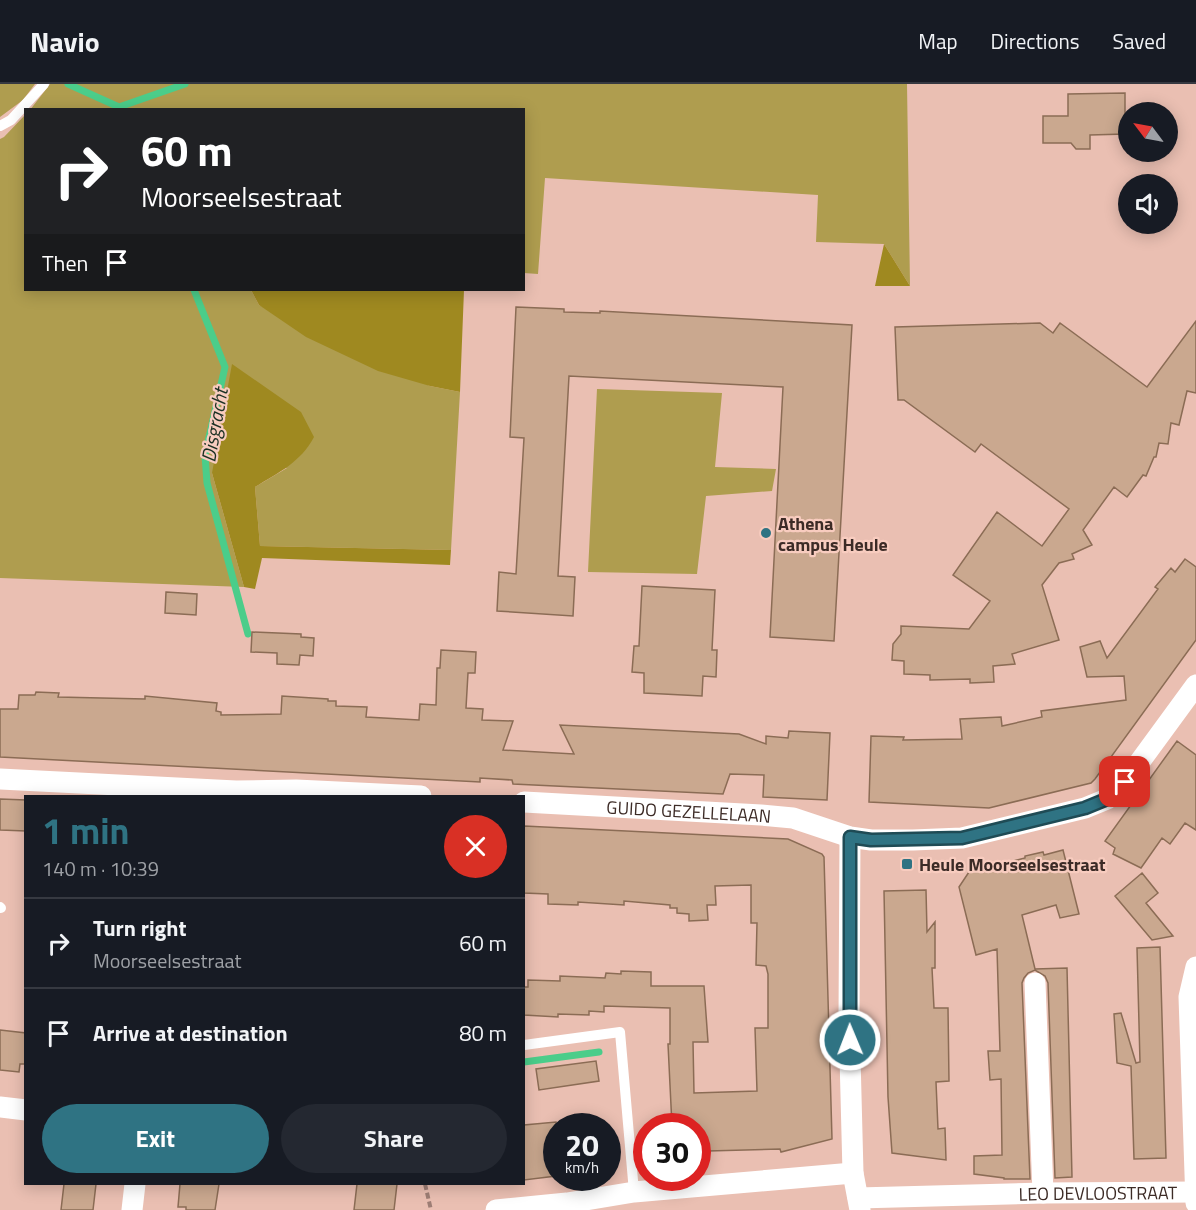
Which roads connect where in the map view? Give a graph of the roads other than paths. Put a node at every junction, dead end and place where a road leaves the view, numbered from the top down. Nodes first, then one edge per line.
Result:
1 (44, 84) edge
2 (0, 126) edge
3 (1196, 685) edge
4 (0, 779) edge
5 (400, 795) edge
6 (525, 802) edge
7 (850, 837) junction
8 (1196, 967) edge
9 (1035, 983) dead end
10 (525, 1045) edge
11 (0, 1107) edge
12 (24, 1110) edge
13 (853, 1173) junction
14 (135, 1185) edge
15 (634, 1192) junction
16 (1196, 1192) edge
17 (1043, 1193) junction
18 (1196, 1203) edge
19 (859, 1204) edge
20 (580, 1205) edge
21 (132, 1210) edge
22 (496, 1210) edge

1 - 2 lane
3 - 7 street, GUIDO GEZELLELAAN
4 - 5 street
6 - 7 street, GUIDO GEZELLELAAN
7 - 13 street
8 - 16 street
9 - 17 street
10 - 15 lane
11 - 12 street
13 - 15 street
13 - 19 street
14 - 21 street
15 - 20 street
16 - 17 street, LEO DEVLOOSTRAAT
16 - 18 street
17 - 19 street, LEO DEVLOOSTRAAT
20 - 22 street

